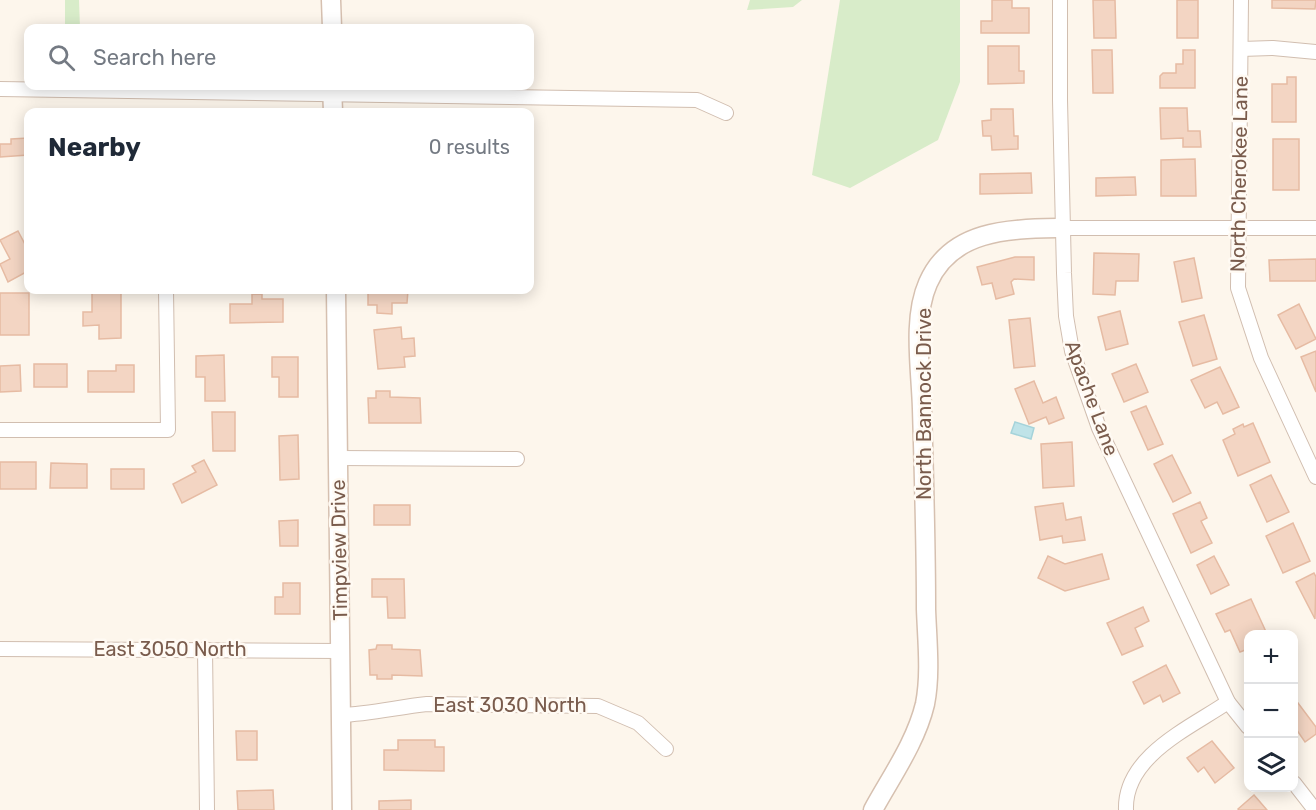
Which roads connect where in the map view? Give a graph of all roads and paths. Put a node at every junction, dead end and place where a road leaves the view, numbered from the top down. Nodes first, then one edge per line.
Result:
1 (331, 0) edge
2 (1060, 0) edge
3 (1241, 0) edge
4 (332, 24) edge
5 (1241, 49) junction
6 (1316, 52) edge
7 (0, 89) edge
8 (24, 90) edge
9 (37, 90) edge
10 (333, 98) edge
11 (726, 114) dead end
12 (1063, 228) junction
13 (1316, 228) edge
14 (1240, 229) junction
15 (166, 294) edge
16 (336, 294) edge
17 (0, 430) edge
18 (337, 458) junction
19 (517, 459) dead end
20 (1316, 477) edge
21 (0, 649) edge
22 (205, 649) junction
23 (340, 651) junction
24 (1228, 702) junction
25 (340, 715) junction
26 (1244, 722) edge
27 (666, 748) dead end
28 (1298, 789) edge
29 (207, 810) edge
30 (342, 810) edge
31 (873, 810) edge
32 (1126, 810) edge
33 (1315, 810) edge

1 - 4 street
2 - 12 street, Apache Lane
3 - 5 street, North Cherokee Lane
5 - 6 street
5 - 14 street, North Cherokee Lane
7 - 8 street
9 - 10 street
10 - 11 street
12 - 14 street, North Bannock Drive
12 - 24 street, Apache Lane
12 - 31 street, North Bannock Drive
13 - 14 street, North Bannock Drive
14 - 20 street, North Cherokee Lane
15 - 17 street
16 - 18 street, Timpview Drive
18 - 19 street
18 - 23 street, Timpview Drive
21 - 22 street, East 3050 North
22 - 23 street, East 3050 North
22 - 29 street
23 - 25 street, Timpview Drive
24 - 26 street, Apache Lane
24 - 32 street
25 - 27 street, East 3030 North
25 - 30 street, Timpview Drive
28 - 33 street

